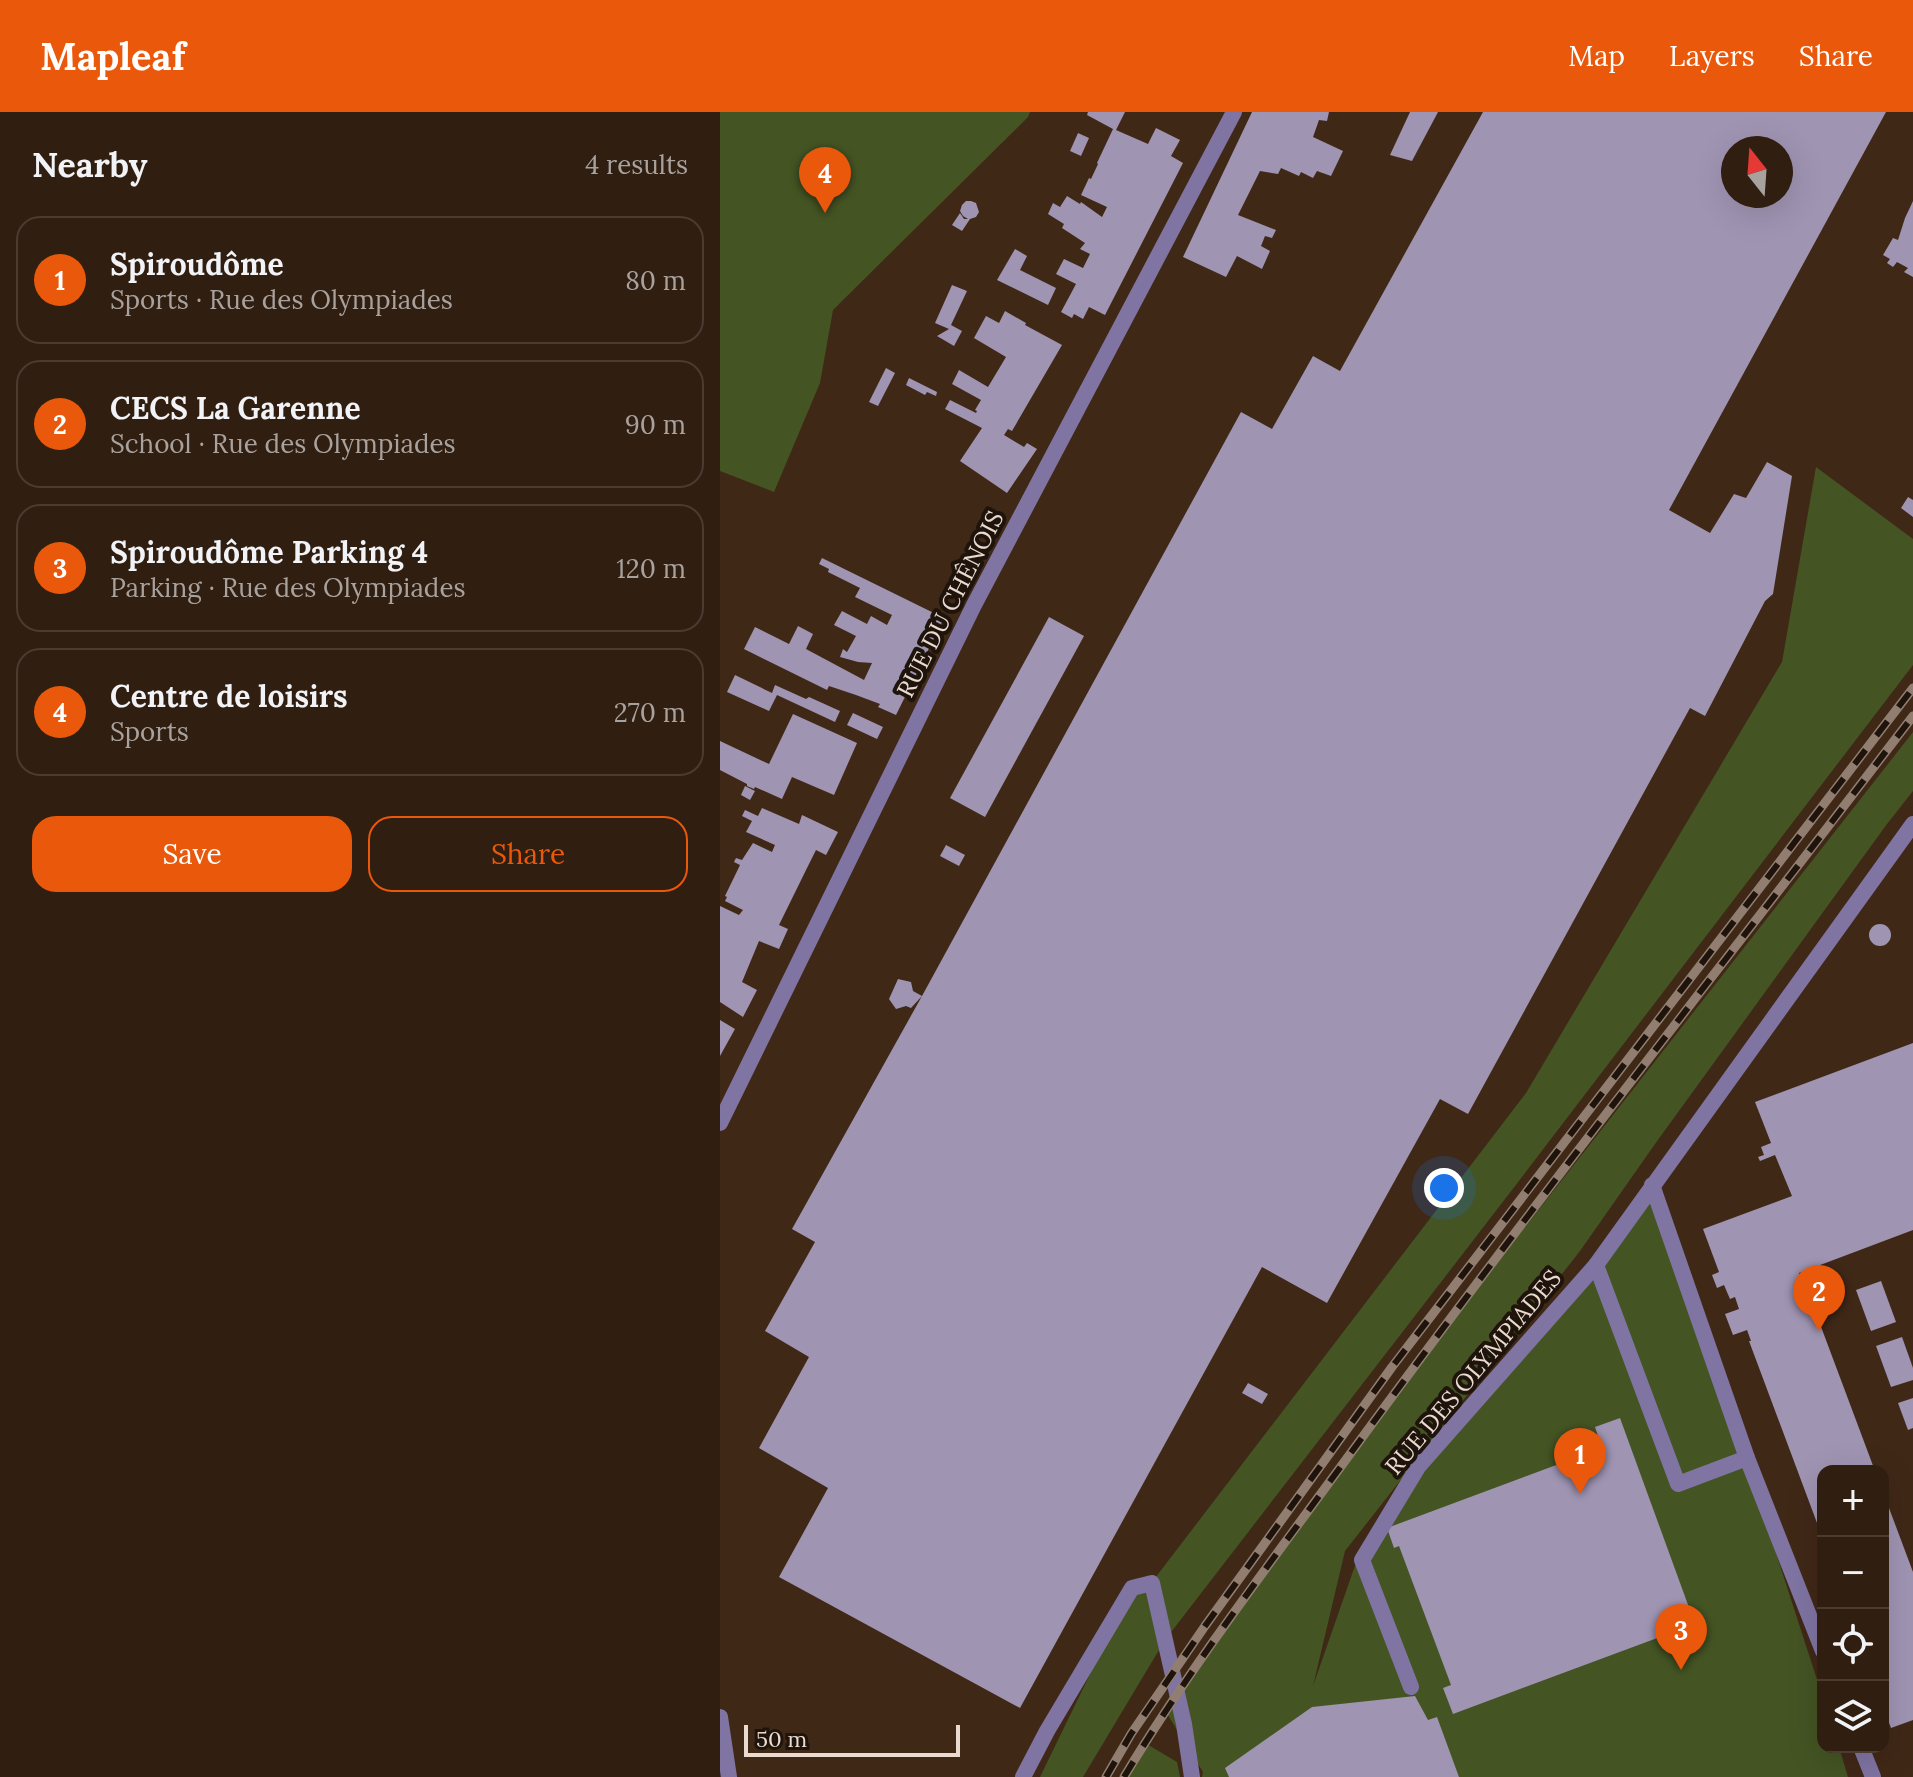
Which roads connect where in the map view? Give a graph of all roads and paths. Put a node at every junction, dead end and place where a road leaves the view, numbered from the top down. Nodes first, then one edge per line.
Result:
1 (1234, 112) edge
2 (1913, 824) edge
3 (720, 1126) edge
4 (1652, 1185) junction
5 (1596, 1265) junction
6 (1747, 1458) junction
7 (1817, 1636) edge
8 (1411, 1687) dead end
9 (720, 1717) edge
10 (1863, 1753) edge
11 (729, 1777) edge
12 (1023, 1777) edge
13 (1192, 1777) edge
14 (1873, 1777) edge

1 - 3 street, RUE DU CHÊNOIS
2 - 4 street, RUE DES OLYMPIADES
4 - 5 street, RUE DES OLYMPIADES
4 - 6 street
5 - 6 street, RUE DES OLYMPIADES
5 - 8 street, RUE DES OLYMPIADES
6 - 7 street
9 - 11 street
10 - 14 street
12 - 13 street

